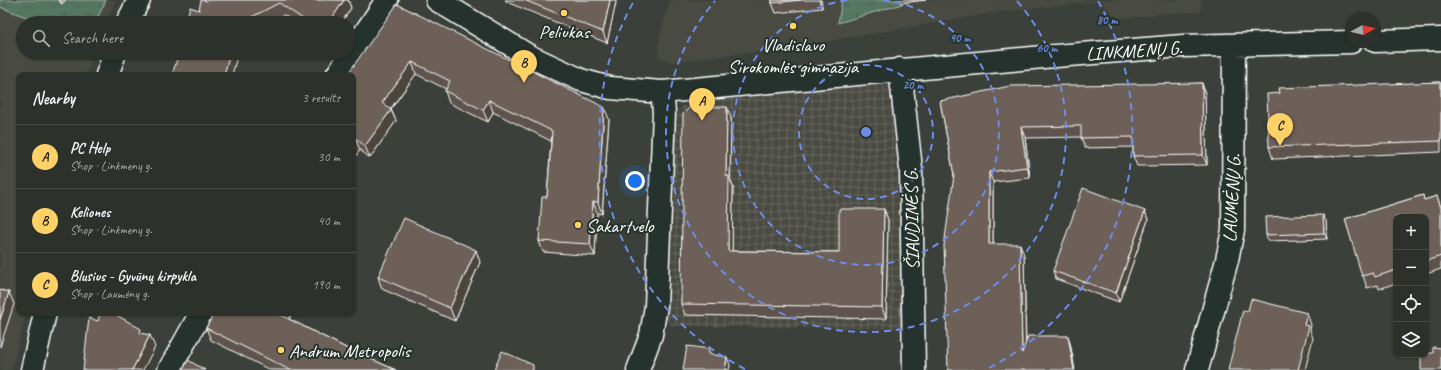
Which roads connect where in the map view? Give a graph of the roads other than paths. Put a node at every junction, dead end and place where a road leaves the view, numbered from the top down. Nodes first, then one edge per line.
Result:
1 (139, 0) edge
2 (387, 0) edge
3 (438, 0) edge
4 (131, 16) edge
5 (1441, 39) edge
6 (1381, 41) edge
7 (1345, 42) edge
8 (356, 46) edge
9 (1234, 46) junction
10 (113, 60) edge
11 (347, 60) edge
12 (900, 69) junction
13 (108, 72) edge
14 (339, 72) edge
15 (662, 92) junction
16 (44, 316) edge
17 (199, 316) edge
18 (32, 370) edge
19 (169, 370) edge
20 (638, 370) edge
21 (914, 370) edge
22 (1197, 370) edge

1 - 4 street
2 - 8 street
3 - 15 street, LINKMENŲ G.
5 - 6 street
7 - 9 street, LINKMENŲ G.
9 - 12 street, LINKMENŲ G.
9 - 22 street, LAUMĖNŲ G.
10 - 13 street
11 - 14 street
12 - 15 street, LINKMENŲ G.
12 - 21 street, ŠIAUDINĖS G.
15 - 20 street
16 - 18 street
17 - 19 street

